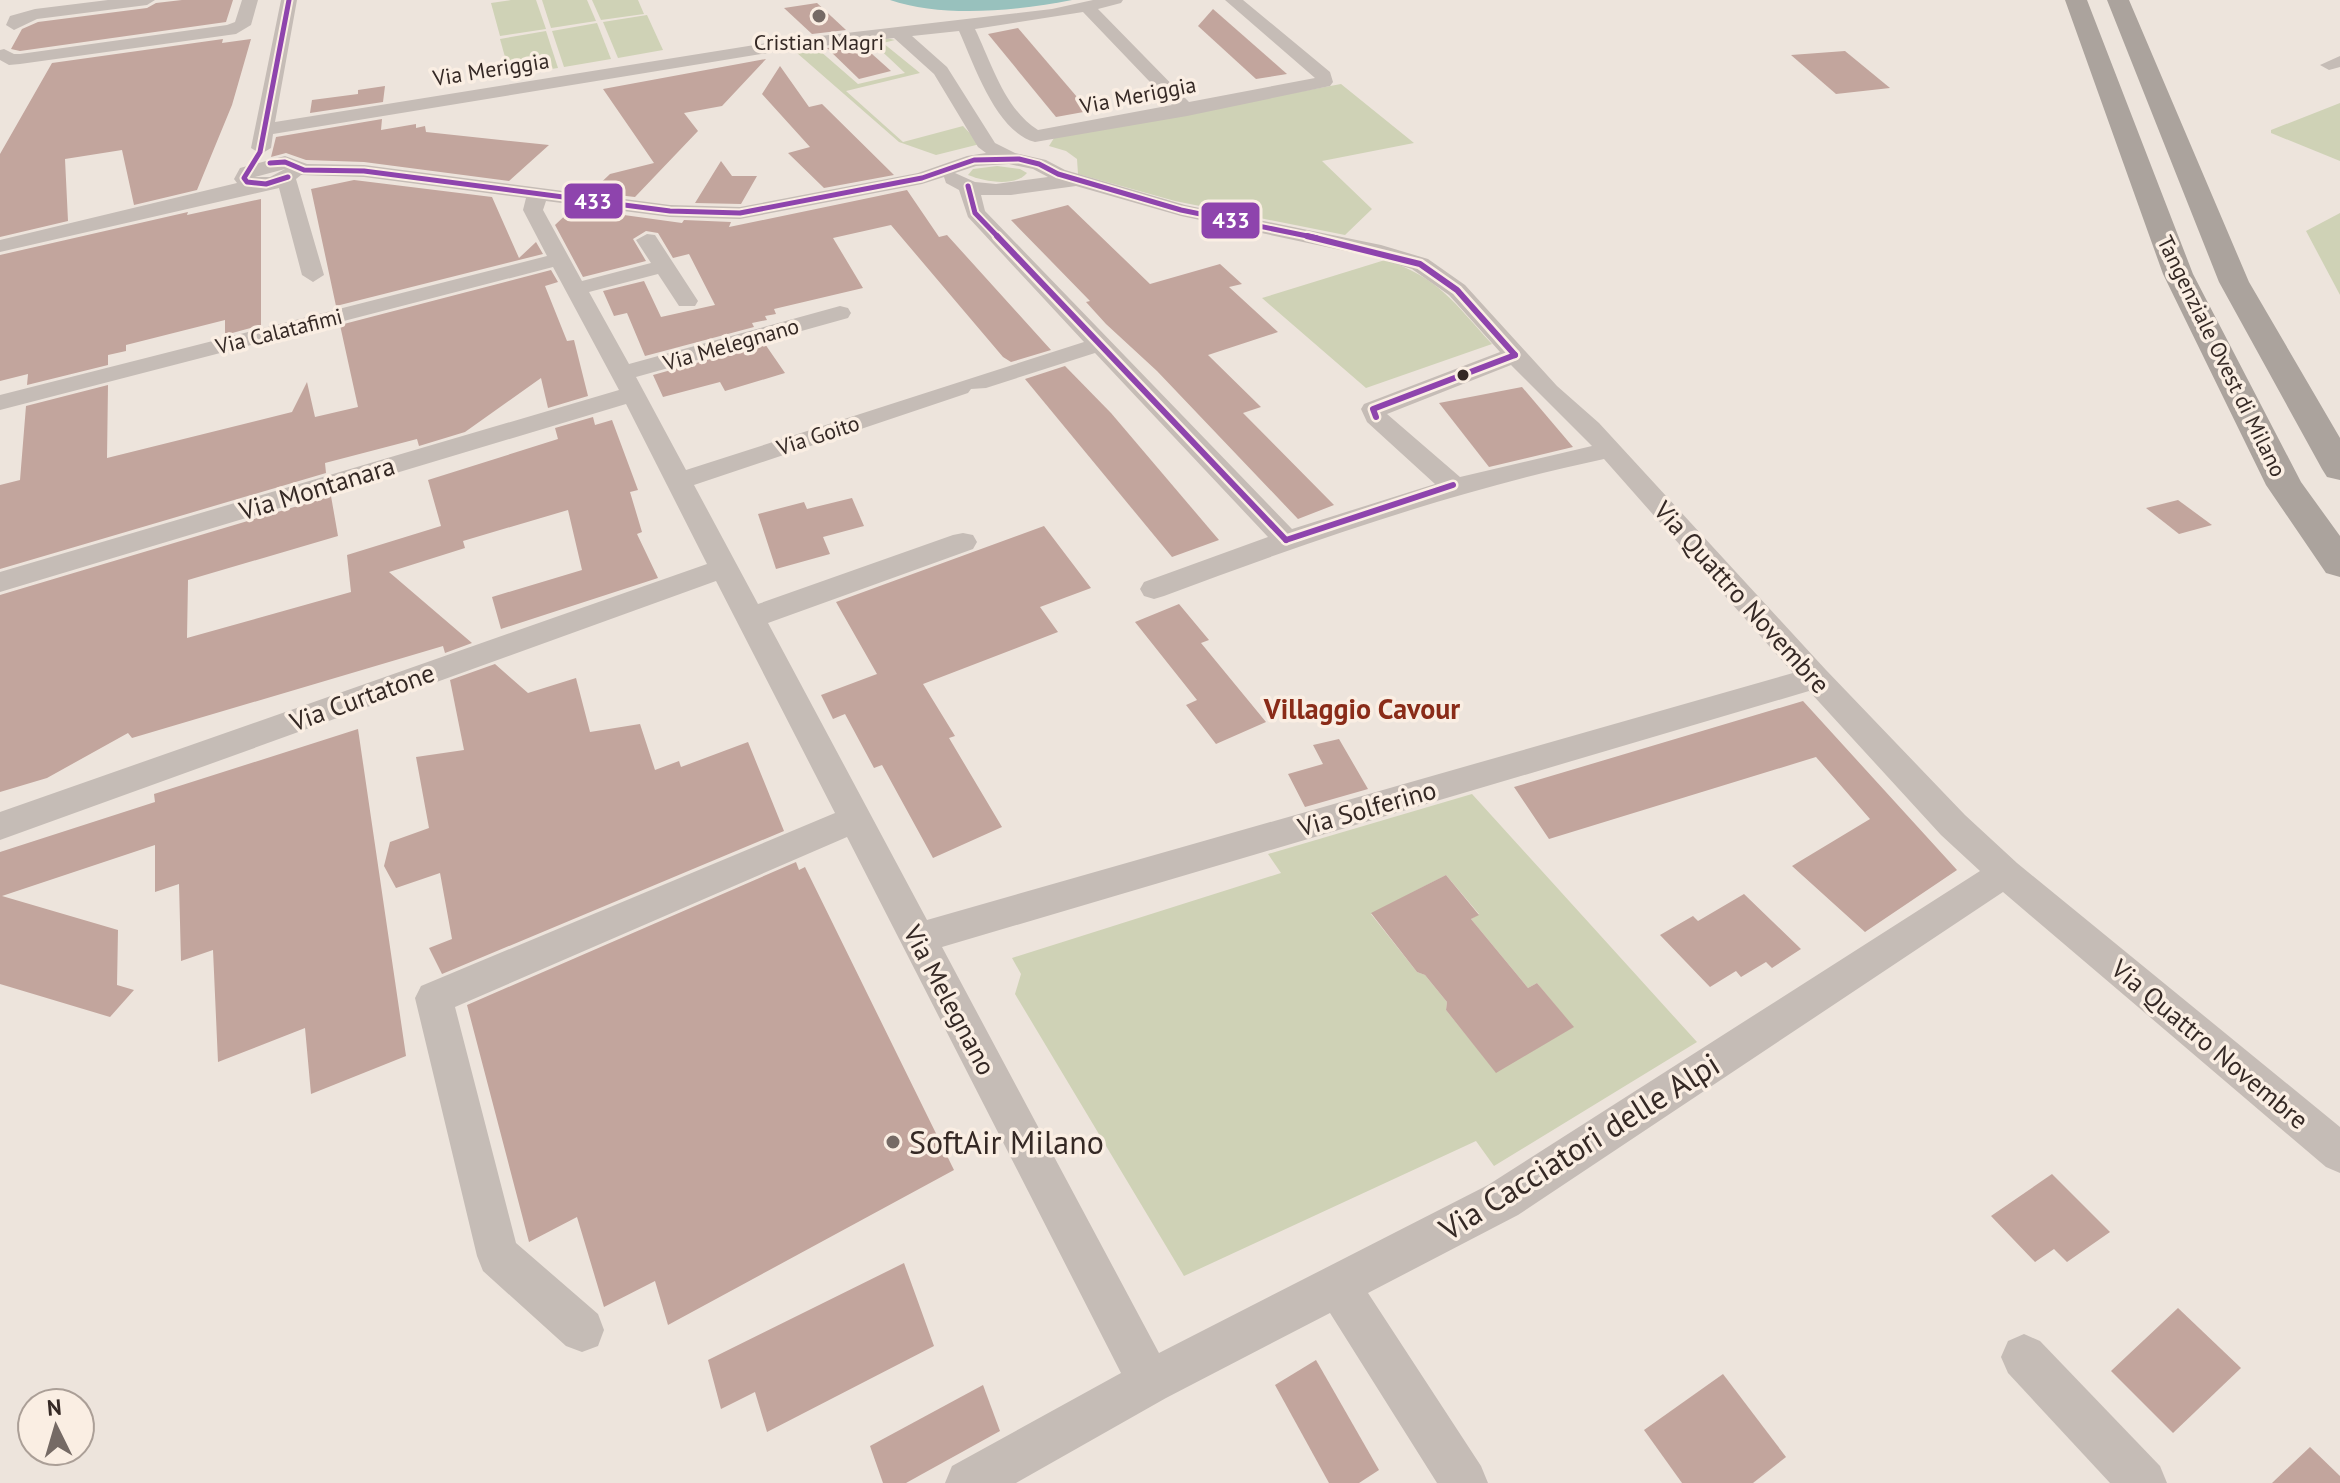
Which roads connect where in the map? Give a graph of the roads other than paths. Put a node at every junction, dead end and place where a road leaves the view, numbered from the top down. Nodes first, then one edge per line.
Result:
1 (147, 0) edge
2 (250, 0) edge
3 (289, 0) edge
4 (1115, 0) edge
5 (1233, 0) edge
6 (2076, 0) edge
7 (2118, 0) edge
8 (1086, 6) junction
9 (14, 25) dead end
10 (965, 25) junction
11 (898, 33) junction
12 (4, 54) dead end
13 (1187, 110) junction
14 (265, 124) junction
15 (257, 169) junction
16 (291, 174) junction
17 (1042, 174) junction
18 (972, 175) junction
19 (537, 194) junction
20 (647, 240) dead end
21 (0, 246) edge
22 (559, 259) junction
23 (664, 266) junction
24 (313, 275) dead end
25 (576, 289) junction
26 (687, 301) dead end
27 (840, 313) dead end
28 (1101, 344) junction
29 (1515, 355) junction
30 (627, 384) junction
31 (0, 403) edge
32 (1609, 450) junction
33 (2340, 469) edge
34 (677, 482) junction
35 (1453, 485) junction
36 (1298, 535) junction
37 (963, 542) dead end
38 (2340, 564) edge
39 (724, 568) junction
40 (0, 582) edge
41 (1154, 589) dead end
42 (751, 618) junction
43 (1815, 678) junction
44 (856, 819) junction
45 (0, 826) edge
46 (2005, 873) junction
47 (919, 938) junction
48 (2340, 1153) edge
49 (1338, 1285) junction
50 (582, 1330) dead end
51 (2024, 1357) dead end
52 (1150, 1382) junction
53 (969, 1483) edge
54 (1464, 1483) edge
55 (2143, 1483) edge

1 - 9 street
2 - 12 street
3 - 14 street
4 - 8 street
5 - 13 street, Via Meriggia
6 - 38 highway, Tangenziale Ovest di Milano
7 - 33 highway, Tangenziale Ovest di Milano
8 - 10 street
8 - 13 street
10 - 11 street, Via Meriggia
10 - 13 street, Via Meriggia
11 - 14 street, Via Meriggia
11 - 18 street
14 - 15 street
15 - 16 street
15 - 21 street
16 - 19 street
16 - 24 street
17 - 18 street
17 - 18 street
17 - 29 street, Via Quattro Novembre
18 - 19 street
18 - 28 street
19 - 22 street, Via Melegnano
20 - 23 street
22 - 25 street, Via Melegnano
22 - 31 street, Via Calatafimi
23 - 25 street
23 - 26 street
25 - 30 street, Via Melegnano
27 - 30 street, Via Melegnano
28 - 34 street, Via Goito
28 - 36 street
29 - 32 street, Via Quattro Novembre
29 - 35 street
30 - 34 street, Via Melegnano
30 - 40 street, Via Montanara
32 - 35 street
32 - 43 street, Via Quattro Novembre
34 - 39 street, Via Melegnano
35 - 36 street
36 - 41 street
37 - 42 street
39 - 42 street, Via Melegnano
39 - 45 street, Via Curtatone
42 - 44 street, Via Melegnano
43 - 46 street, Via Quattro Novembre
43 - 47 street, Via Solferino
44 - 47 street, Via Melegnano
44 - 50 street
46 - 48 street, Via Quattro Novembre
46 - 49 street, Via Cacciatori delle Alpi
47 - 52 street, Via Melegnano
49 - 52 street, Via Cacciatori delle Alpi
49 - 54 street
51 - 55 street
52 - 53 street, Via Cacciatori delle Alpi

